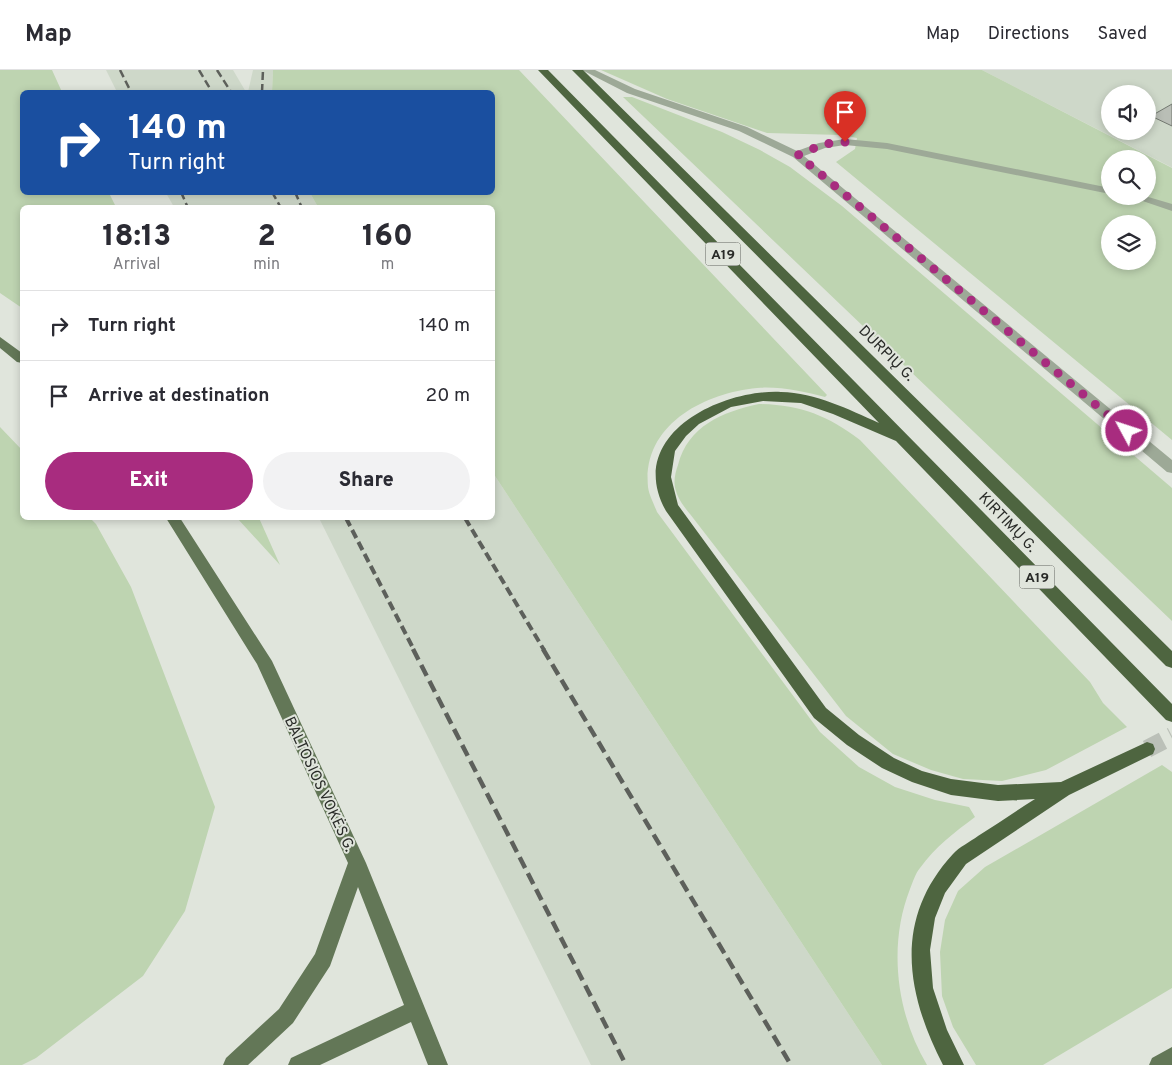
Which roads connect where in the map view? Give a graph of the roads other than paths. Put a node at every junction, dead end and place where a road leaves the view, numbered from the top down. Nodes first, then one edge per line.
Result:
1 (543, 70) edge
2 (577, 70) edge
3 (587, 70) edge
4 (798, 155) junction
5 (1101, 189) edge
6 (1156, 203) edge
7 (1172, 208) edge
8 (0, 340) edge
9 (20, 357) edge
10 (902, 438) junction
11 (1172, 468) edge
12 (174, 520) edge
13 (1172, 660) edge
14 (1172, 715) edge
15 (1146, 748) tunnel mouth
16 (1064, 790) junction
17 (357, 863) junction
18 (415, 1010) junction
19 (233, 1065) edge
20 (298, 1065) edge
21 (438, 1065) edge
22 (954, 1065) edge

1 - 10 highway, A19
2 - 13 highway, DURPIŲ G. / A19
3 - 4 street
4 - 5 street
4 - 11 street
6 - 7 street
8 - 9 main road
10 - 14 highway, KIRTIMŲ G. / A19
10 - 16 highway
12 - 17 main road, BALTOSIOS VOKĖS G.
15 - 16 highway
16 - 22 highway
17 - 18 main road, BALTOSIOS VOKĖS G.
17 - 19 main road
18 - 20 main road
18 - 21 main road, BALTOSIOS VOKĖS G.

